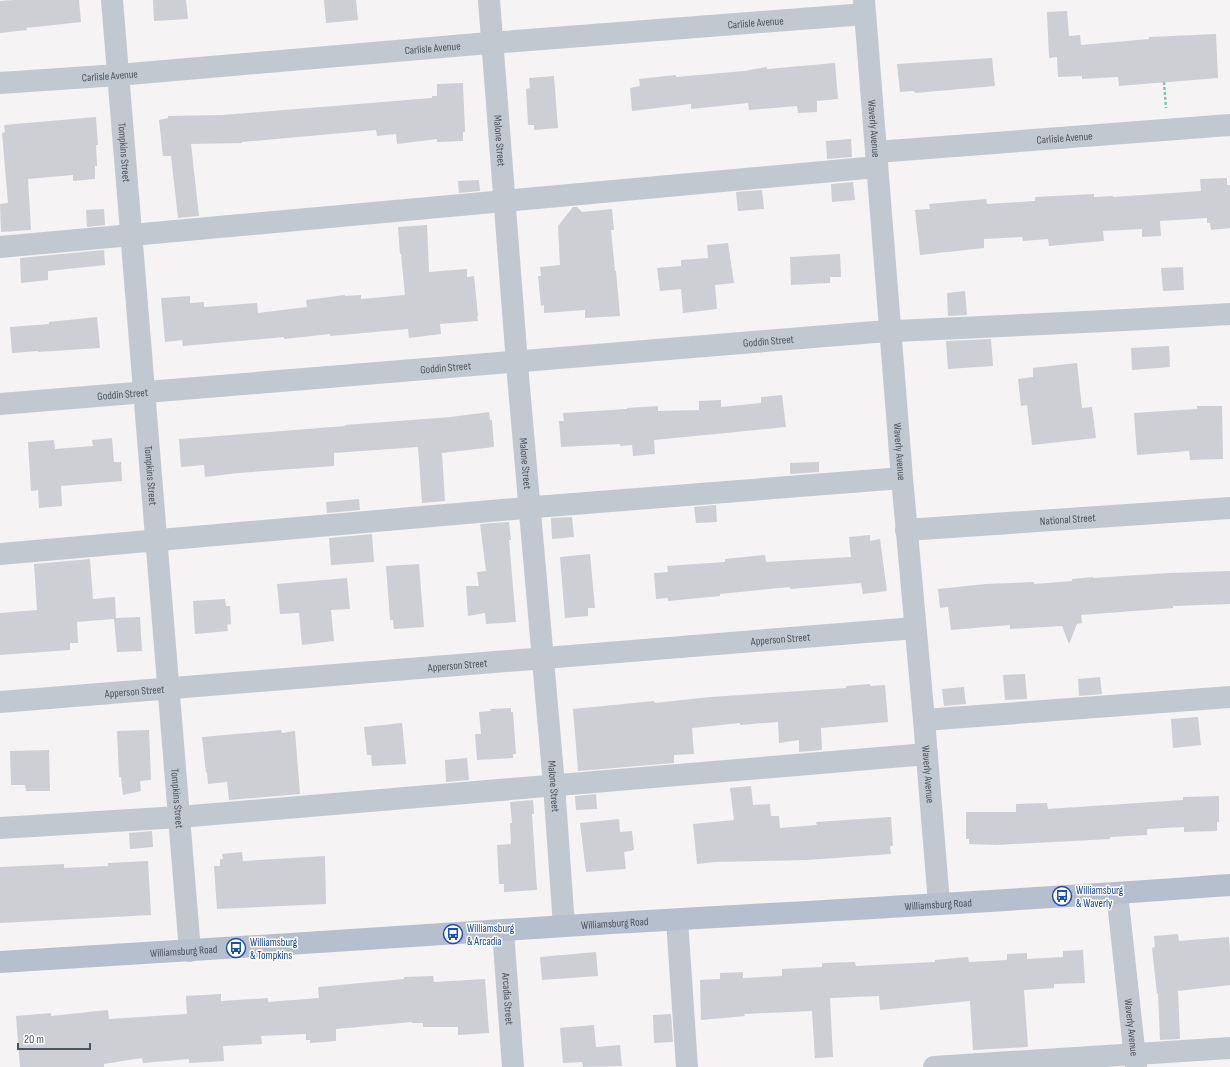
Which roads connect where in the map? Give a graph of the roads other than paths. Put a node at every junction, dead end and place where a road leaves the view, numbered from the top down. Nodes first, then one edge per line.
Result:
1 (112, 0) edge
2 (488, 0) edge
3 (865, 7) edge
4 (492, 43) junction
5 (118, 75) junction
6 (0, 83) edge
7 (1230, 125) edge
8 (876, 159) junction
9 (505, 201) junction
10 (130, 235) junction
11 (0, 247) edge
12 (1230, 314) edge
13 (890, 331) junction
14 (517, 361) junction
15 (144, 392) junction
16 (0, 404) edge
17 (902, 478) junction
18 (530, 508) junction
19 (1230, 508) edge
20 (906, 530) junction
21 (157, 541) junction
22 (0, 554) edge
23 (915, 628) junction
24 (543, 659) junction
25 (169, 688) junction
26 (1230, 697) edge
27 (0, 702) edge
28 (924, 720) junction
29 (927, 754) junction
30 (554, 785) junction
31 (179, 817) junction
32 (0, 828) edge
33 (1230, 885) edge
34 (1117, 893) junction
35 (939, 903) junction
36 (677, 920) junction
37 (564, 926) junction
38 (503, 931) junction
39 (190, 951) junction
40 (0, 962) edge
41 (1230, 1048) edge
42 (1135, 1060) edge
43 (513, 1067) edge
44 (687, 1067) edge
45 (934, 1067) edge

1 - 5 street, Tompkins Street
2 - 4 street, Malone Street
3 - 4 street, Carlisle Avenue
3 - 8 street, Waverly Avenue
4 - 5 street, Carlisle Avenue
4 - 9 street, Malone Street
5 - 6 street, Carlisle Avenue
5 - 10 street, Tompkins Street
7 - 8 street, Carlisle Avenue
8 - 9 street, Carlisle Avenue
8 - 13 street, Waverly Avenue
9 - 10 street, Carlisle Avenue
9 - 14 street, Malone Street
10 - 11 street, Carlisle Avenue
10 - 15 street, Tompkins Street
12 - 13 street, Goddin Street
13 - 14 street, Goddin Street
13 - 17 street, Waverly Avenue
14 - 15 street, Goddin Street
14 - 18 street, Malone Street
15 - 16 street, Goddin Street
15 - 21 street, Tompkins Street
17 - 18 street
17 - 20 street, Waverly Avenue
18 - 21 street
18 - 24 street, Malone Street
19 - 20 street, National Street
20 - 23 street, Waverly Avenue
21 - 22 street
21 - 25 street, Tompkins Street
23 - 24 street, Apperson Street
23 - 28 street, Waverly Avenue
24 - 25 street, Apperson Street
24 - 30 street, Malone Street
25 - 27 street, Apperson Street
25 - 31 street, Tompkins Street
26 - 28 street
28 - 29 street, Waverly Avenue
29 - 30 street
29 - 35 street, Waverly Avenue
30 - 31 street
30 - 37 street, Malone Street
31 - 32 street
31 - 39 street, Tompkins Street
33 - 34 main road, Williamsburg Road
34 - 35 main road, Williamsburg Road
34 - 42 street, Waverly Avenue
35 - 36 main road, Williamsburg Road
36 - 37 main road, Williamsburg Road
36 - 44 street
37 - 38 main road, Williamsburg Road
38 - 39 main road, Williamsburg Road
38 - 43 street, Arcadia Street
39 - 40 main road, Williamsburg Road
41 - 42 street
42 - 45 street

